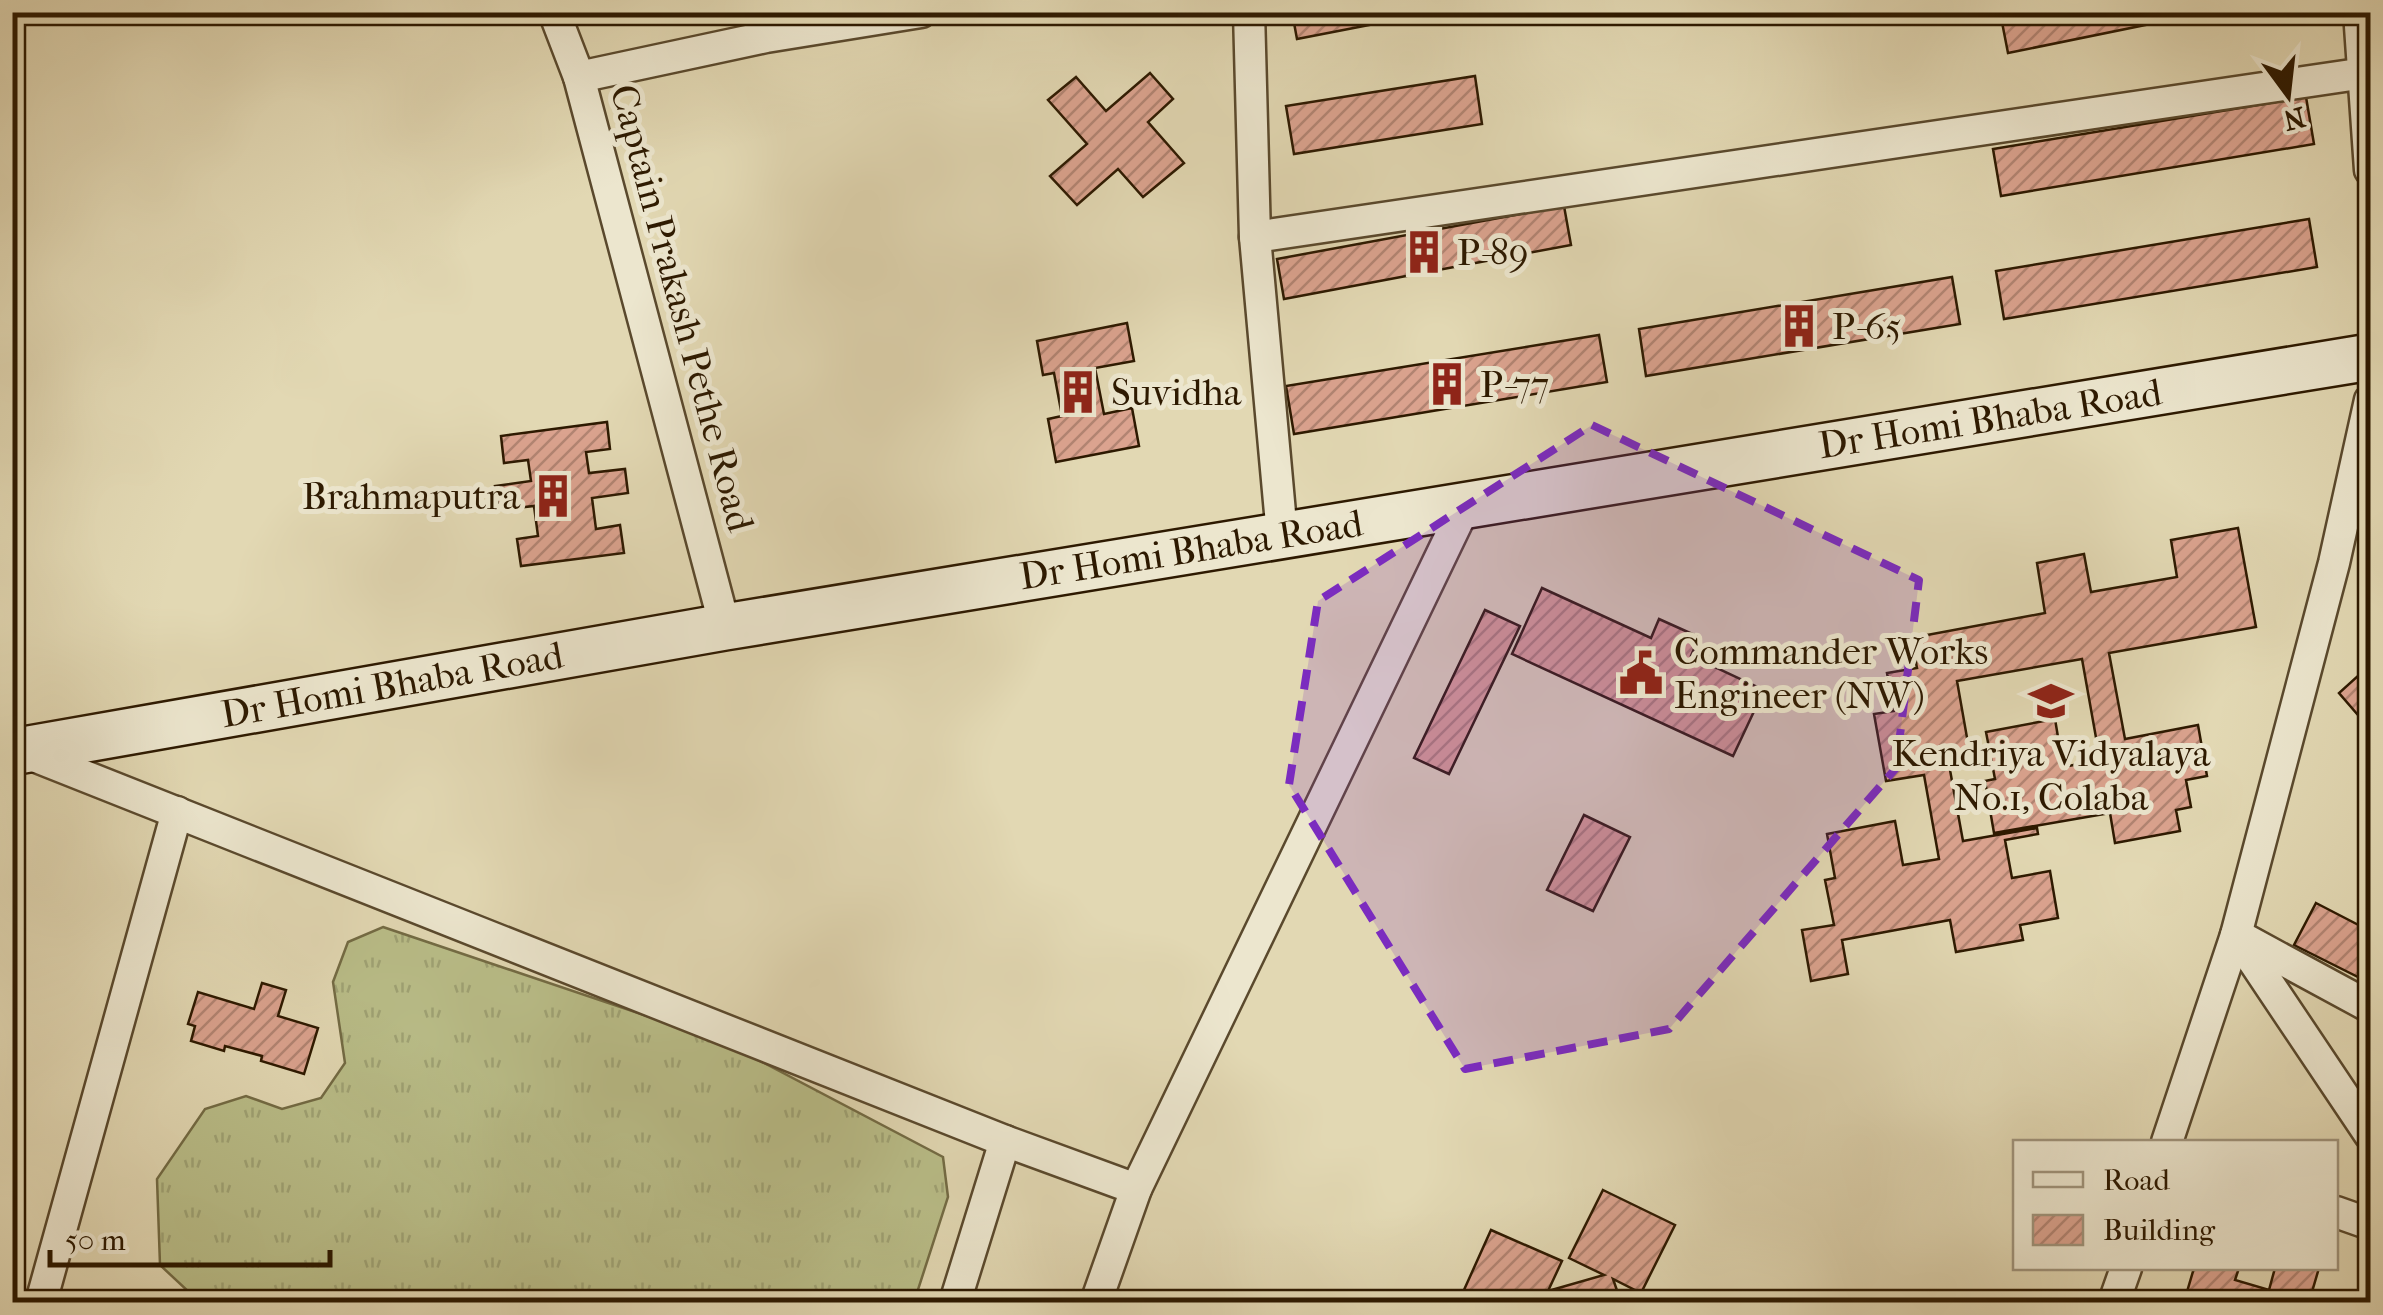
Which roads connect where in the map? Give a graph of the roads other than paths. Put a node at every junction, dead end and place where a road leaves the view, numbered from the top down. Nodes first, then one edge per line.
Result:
1 (554, 12) edge
2 (921, 12) edge
3 (1249, 12) edge
4 (2359, 12) edge
5 (2365, 73) junction
6 (579, 77) junction
7 (2370, 170) edge
8 (1255, 236) junction
9 (2370, 356) edge
10 (2370, 400) edge
11 (1465, 506) junction
12 (1282, 535) junction
13 (725, 627) junction
14 (17, 751) edge
15 (177, 812) junction
16 (2236, 935) junction
17 (2370, 1007) edge
18 (2370, 1136) edge
19 (2168, 1140) edge
20 (1005, 1141) junction
21 (1136, 1188) junction
22 (2338, 1213) edge
23 (2370, 1224) edge
24 (2125, 1270) edge
25 (41, 1302) edge
26 (955, 1302) edge
27 (1096, 1302) edge
28 (2114, 1302) edge

1 - 6 street, Captain Prakash Pethe Road
2 - 6 street
3 - 8 street
4 - 5 street
5 - 7 street
5 - 8 street
6 - 13 street, Captain Prakash Pethe Road
8 - 12 street
9 - 11 street, Dr Homi Bhaba Road
10 - 16 street
11 - 12 street, Dr Homi Bhaba Road
11 - 21 street
12 - 13 street, Dr Homi Bhaba Road
13 - 14 street, Dr Homi Bhaba Road
14 - 15 street
15 - 20 street
15 - 25 street
16 - 17 street
16 - 18 street
16 - 19 street
20 - 21 street
20 - 26 street
21 - 27 street
22 - 23 street
24 - 28 street

